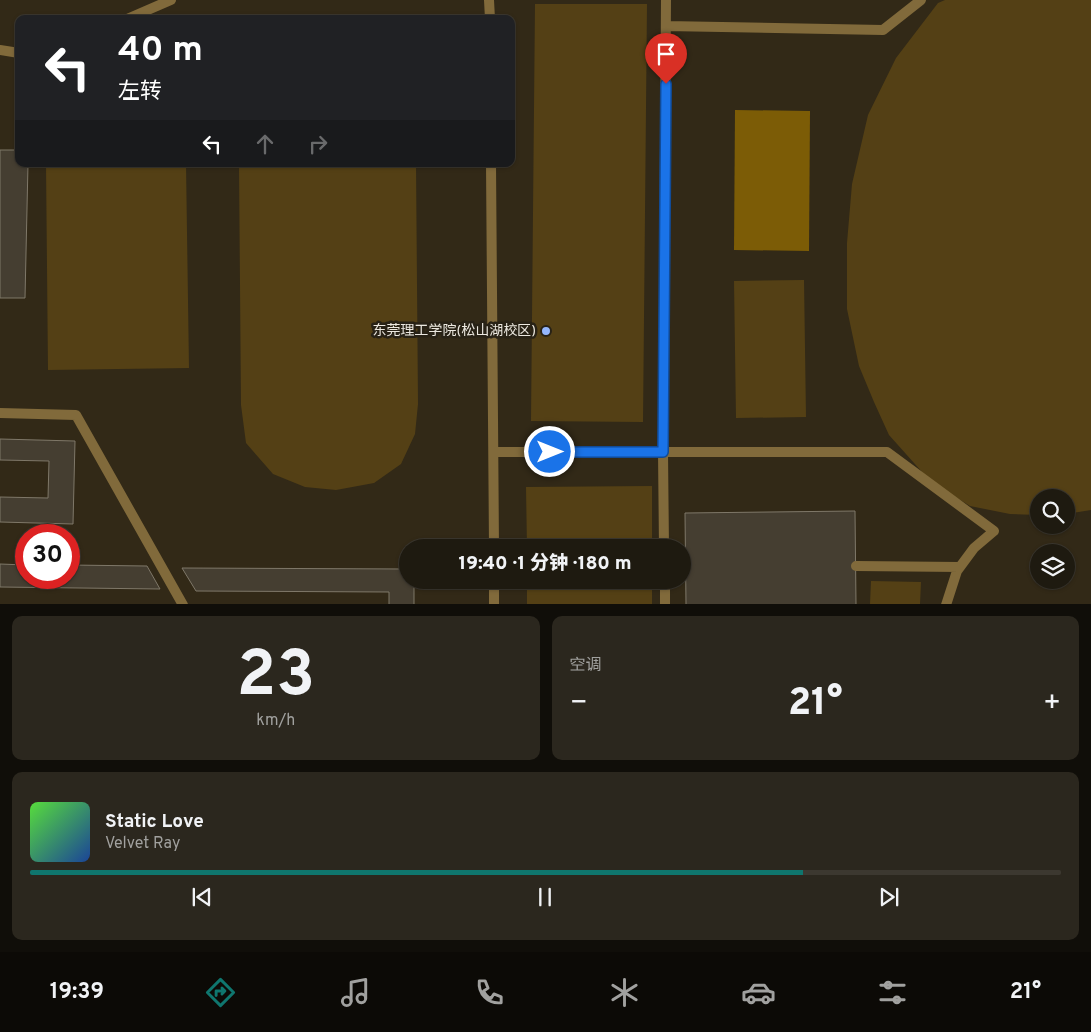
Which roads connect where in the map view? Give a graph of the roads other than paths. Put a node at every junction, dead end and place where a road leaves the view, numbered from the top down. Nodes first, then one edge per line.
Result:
1 (171, 0) edge
2 (489, 0) edge
3 (666, 0) edge
4 (921, 0) edge
5 (136, 15) edge
6 (490, 15) edge
7 (666, 26) junction
8 (0, 50) edge
9 (15, 52) edge
10 (492, 167) edge
11 (0, 413) edge
12 (494, 452) junction
13 (663, 452) junction
14 (494, 539) edge
15 (664, 539) edge
16 (856, 566) dead end
17 (960, 567) junction
18 (494, 589) edge
19 (665, 589) edge
20 (183, 604) edge
21 (494, 604) edge
22 (666, 604) edge
23 (946, 604) edge

1 - 5 street
2 - 6 street
3 - 7 street
4 - 7 street
7 - 13 street
8 - 9 street
10 - 12 street
11 - 20 street
12 - 13 street
12 - 14 street
13 - 15 street
13 - 17 street
16 - 17 street
17 - 23 street
18 - 21 street
19 - 22 street

